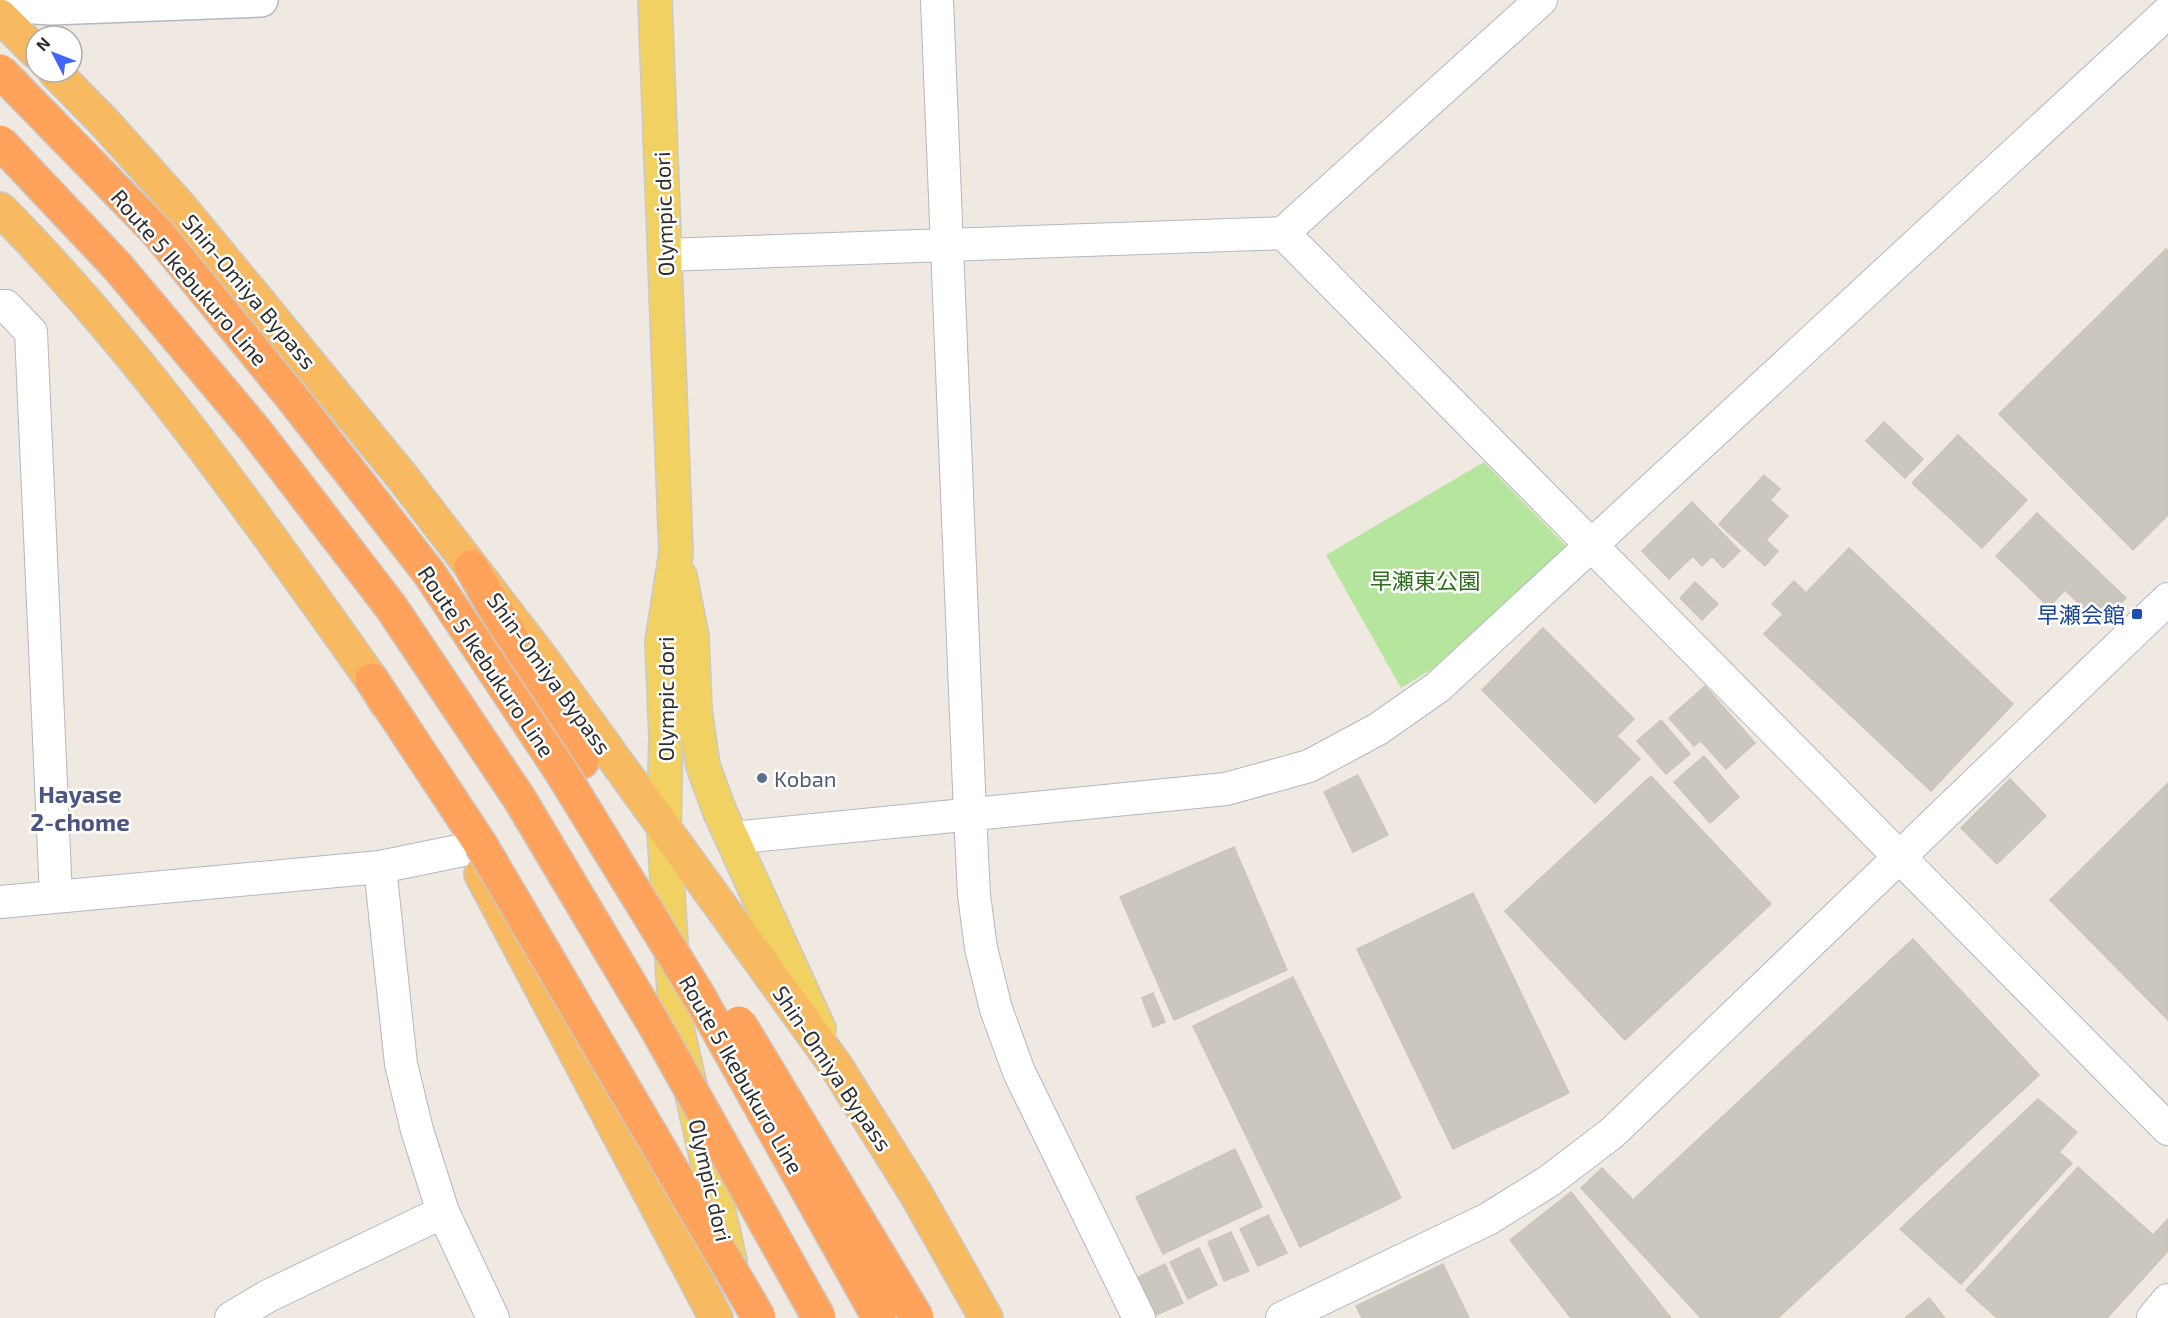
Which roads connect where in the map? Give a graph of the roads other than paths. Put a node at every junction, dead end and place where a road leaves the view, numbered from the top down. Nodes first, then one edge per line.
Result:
1 (261, 0) edge
2 (655, 0) edge
3 (937, 0) edge
4 (1541, 0) edge
5 (0, 5) edge
6 (2168, 12) edge
7 (0, 16) edge
8 (24, 40) edge
9 (0, 71) edge
10 (67, 84) edge
11 (0, 142) edge
12 (0, 208) edge
13 (1283, 232) junction
14 (946, 245) junction
15 (665, 255) junction
16 (0, 306) edge
17 (1591, 546) junction
18 (676, 553) junction
19 (471, 567) junction
20 (2168, 599) edge
21 (970, 814) junction
22 (664, 830) junction
23 (732, 838) junction
24 (474, 847) junction
25 (1900, 858) junction
26 (380, 867) junction
27 (56, 897) junction
28 (0, 902) edge
29 (836, 1066) junction
30 (2168, 1129) edge
31 (443, 1212) junction
32 (2168, 1300) edge
33 (231, 1318) edge
34 (493, 1318) edge
35 (716, 1318) edge
36 (746, 1318) edge
37 (759, 1318) edge
38 (819, 1318) edge
39 (879, 1318) edge
40 (917, 1318) edge
41 (986, 1318) edge
42 (1139, 1318) edge
43 (1282, 1318) edge
44 (2153, 1318) edge

1 - 5 street
2 - 15 main road, Olympic dori
3 - 14 street
4 - 13 street
6 - 17 street
7 - 8 highway
9 - 39 highway, Route 5 Ikebukuro Line, bridge
10 - 19 highway, Shin-Omiya Bypass
11 - 38 highway, bridge
12 - 24 highway
13 - 14 street
13 - 17 street
14 - 15 street
14 - 21 street
15 - 18 main road, Olympic dori
16 - 27 street
17 - 21 street
17 - 25 street
18 - 22 main road, Olympic dori
18 - 23 main road
19 - 22 highway, Shin-Omiya Bypass
19 - 40 highway, bridge
20 - 25 street
21 - 23 street
21 - 42 street
22 - 29 highway, Shin-Omiya Bypass
22 - 36 main road, Olympic dori
23 - 29 main road
24 - 26 street
24 - 35 highway
24 - 37 highway, bridge
25 - 30 street
25 - 43 street
26 - 27 street
26 - 31 street
27 - 28 street
29 - 41 highway, Shin-Omiya Bypass
31 - 33 street
31 - 34 street
32 - 44 street

